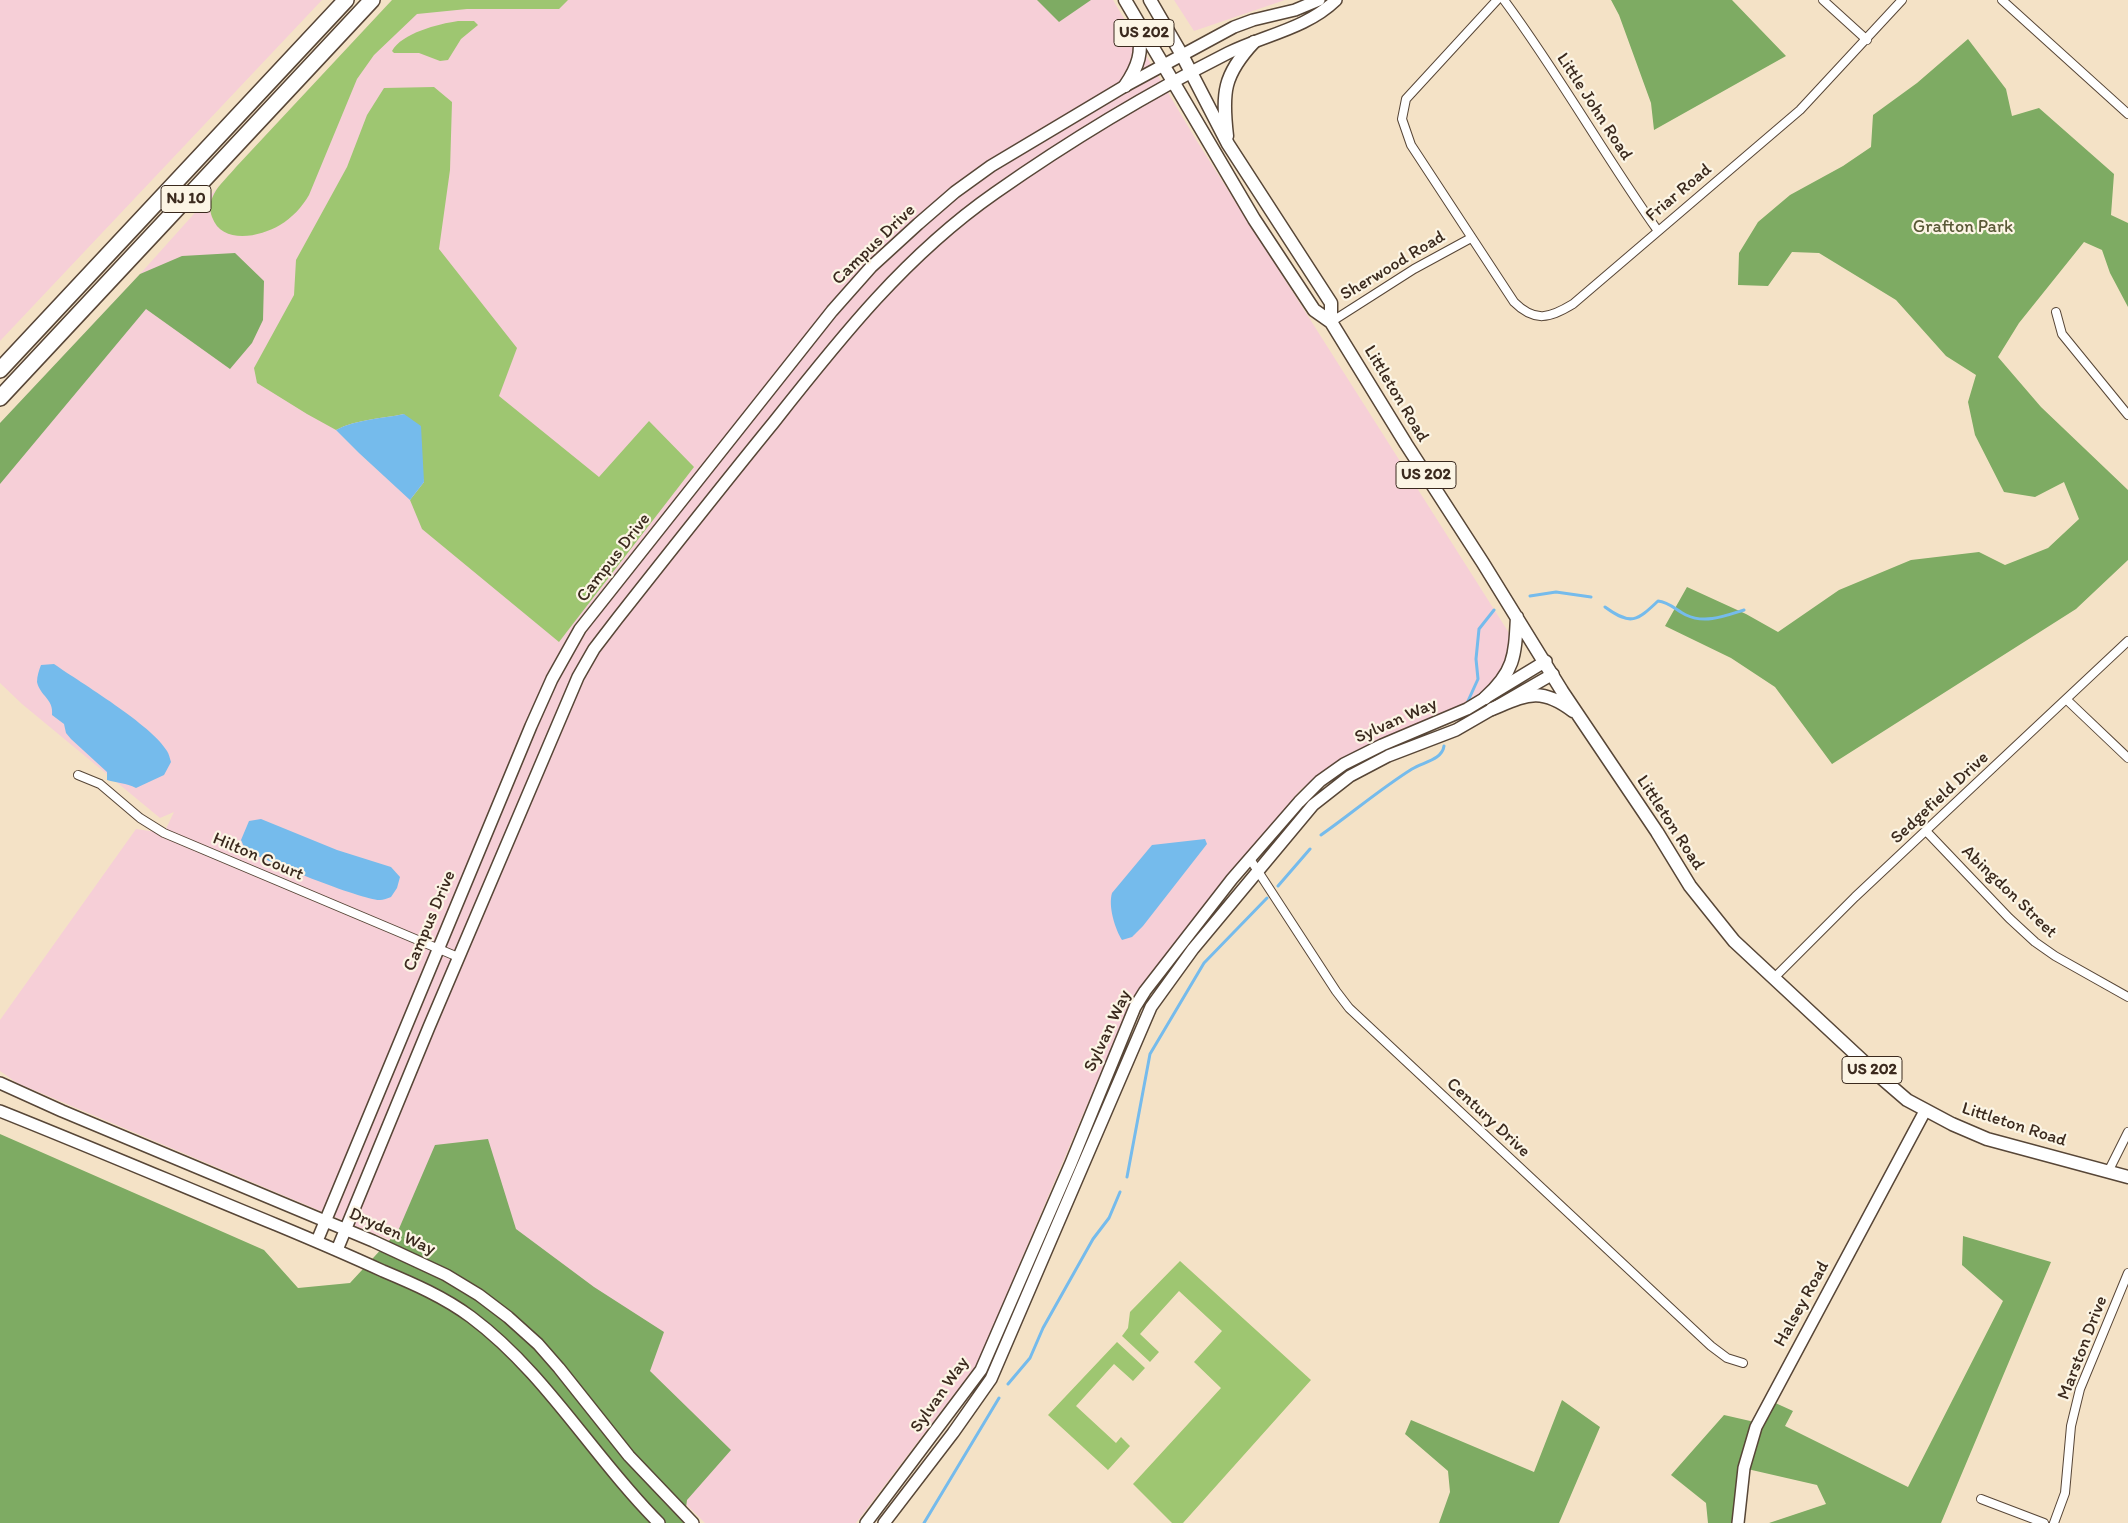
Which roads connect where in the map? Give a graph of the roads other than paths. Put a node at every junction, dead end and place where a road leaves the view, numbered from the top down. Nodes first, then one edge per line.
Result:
1 (346, 0) edge
2 (372, 0) edge
3 (1125, 0) edge
4 (1150, 0) edge
5 (1319, 0) edge
6 (1336, 0) edge
7 (1496, 0) edge
8 (1504, 0) edge
9 (1823, 0) edge
10 (1902, 0) edge
11 (2002, 0) edge
12 (1132, 12) junction
13 (1867, 40) junction
14 (1254, 42) junction
15 (1182, 55) junction
16 (1163, 65) junction
17 (1191, 73) junction
18 (1172, 83) junction
19 (1125, 86) junction
20 (2128, 114) edge
21 (1228, 144) junction
22 (1658, 230) junction
23 (1471, 238) junction
24 (2056, 312) dead end
25 (1331, 322) junction
26 (0, 370) edge
27 (0, 398) edge
28 (2128, 415) edge
29 (1517, 617) junction
30 (2128, 641) edge
31 (1546, 661) junction
32 (1553, 674) junction
33 (2067, 700) junction
34 (1488, 704) junction
35 (1580, 717) junction
36 (2128, 758) edge
37 (78, 775) dead end
38 (1926, 831) junction
39 (1250, 859) junction
40 (1258, 870) junction
41 (438, 948) junction
42 (458, 957) junction
43 (1774, 978) junction
44 (2128, 996) edge
45 (0, 1083) edge
46 (1925, 1110) junction
47 (0, 1111) edge
48 (2128, 1132) edge
49 (2108, 1172) junction
50 (2128, 1178) edge
51 (325, 1221) junction
52 (345, 1230) junction
53 (316, 1241) junction
54 (337, 1250) junction
55 (2128, 1273) edge
56 (1743, 1363) dead end
57 (1981, 1499) dead end
58 (659, 1523) edge
59 (693, 1523) edge
60 (866, 1523) edge
61 (884, 1523) edge
62 (1738, 1523) edge
63 (2044, 1523) edge
64 (2054, 1523) edge

1 - 26 highway, NJ 10
2 - 27 highway, NJ 10
3 - 12 main road, Littleton Road / US 202
4 - 15 main road, Littleton Road / US 202
5 - 15 street, Campus Drive
6 - 14 street
7 - 23 street, Friar Road
8 - 22 street, Little John Road
9 - 13 street
10 - 13 street, Friar Road
11 - 20 street
12 - 16 main road, Littleton Road / US 202
12 - 19 main road
13 - 22 street, Friar Road
14 - 17 street
14 - 21 main road
15 - 16 street, Campus Drive
15 - 17 main road, Littleton Road / US 202
16 - 18 main road, Littleton Road / US 202
16 - 19 street, Campus Drive
17 - 18 street
17 - 21 main road, Littleton Road / US 202
18 - 25 main road, Littleton Road / US 202
18 - 42 street
19 - 41 street, Campus Drive
21 - 25 main road, Littleton Road / US 202
22 - 23 street, Friar Road
23 - 25 street, Sherwood Road
24 - 28 street
25 - 29 main road, Littleton Road / US 202
29 - 31 main road, Littleton Road / US 202
29 - 34 main road
30 - 33 street, Sedgefield Drive
31 - 32 main road, Littleton Road / US 202
31 - 34 street, Sylvan Way
32 - 34 street, Sylvan Way
32 - 35 main road, Littleton Road / US 202
33 - 36 street
33 - 38 street, Sedgefield Drive
34 - 35 main road
34 - 39 street, Sylvan Way
34 - 40 street, Sylvan Way
35 - 43 main road, Littleton Road / US 202
37 - 41 street, Hilton Court
38 - 43 street, Sedgefield Drive
38 - 44 street, Abingdon Street
39 - 40 street, Century Drive
39 - 60 street, Sylvan Way
40 - 56 street, Century Drive
40 - 61 street, Sylvan Way
41 - 42 street, Hilton Court
41 - 51 street, Campus Drive
42 - 52 street
43 - 46 main road, Littleton Road / US 202
45 - 51 street, Dryden Way
46 - 49 main road, Littleton Road / US 202
46 - 62 street, Halsey Road
47 - 53 street
48 - 49 street
49 - 50 main road, Littleton Road / US 202
51 - 52 street, Dryden Way
51 - 53 street, Campus Drive
52 - 54 street
52 - 59 street, Dryden Way
53 - 54 street
54 - 58 street
55 - 64 street, Marston Drive
57 - 63 street

